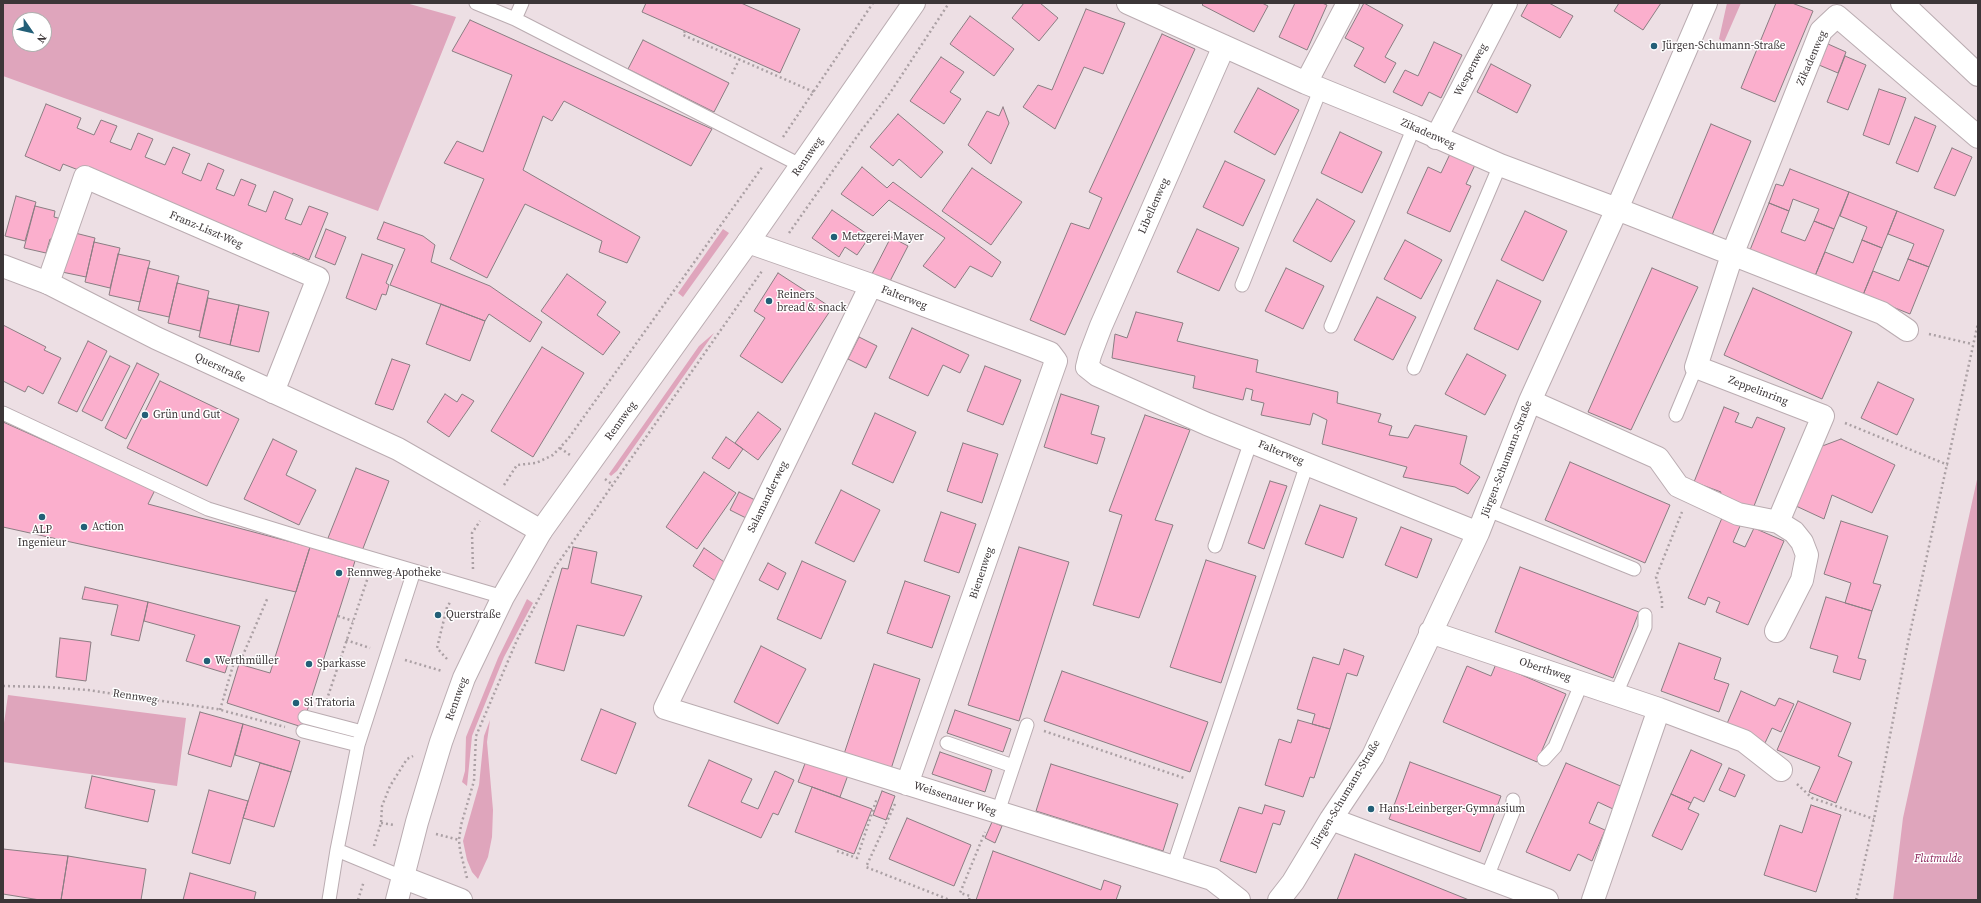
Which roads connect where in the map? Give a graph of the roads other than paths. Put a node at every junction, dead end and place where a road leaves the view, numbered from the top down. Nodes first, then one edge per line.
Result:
1 (476, 3) edge
2 (522, 3) edge
3 (914, 3) edge
4 (1129, 3) edge
5 (1348, 3) edge
6 (1506, 3) edge
7 (1706, 3) edge
8 (1902, 3) edge
9 (514, 19) junction
10 (1224, 46) junction
11 (1978, 75) edge
12 (1314, 85) junction
13 (1414, 127) junction
14 (1978, 137) edge
15 (1436, 138) junction
16 (1500, 165) junction
17 (802, 166) junction
18 (1617, 209) junction
19 (748, 242) junction
20 (1732, 255) junction
21 (3, 266) edge
22 (48, 283) junction
23 (871, 285) junction
24 (1242, 286) dead end
25 (1331, 326) dead end
26 (1907, 330) road end
27 (1056, 361) joint
28 (1087, 367) joint
29 (1696, 367) junction
30 (1414, 368) dead end
31 (273, 392) junction
32 (1530, 401) junction
33 (3, 413) edge
34 (1676, 415) dead end
35 (1251, 441) junction
36 (1307, 464) junction
37 (1488, 510) junction
38 (1778, 522) junction
39 (541, 531) junction
40 (1478, 533) junction
41 (1215, 546) dead end
42 (1634, 569) dead end
43 (414, 571) junction
44 (503, 597) junction
45 (1645, 615) dead end
46 (1776, 631) dead end
47 (1430, 632) junction
48 (1582, 682) junction
49 (1616, 694) junction
50 (665, 708) joint
51 (1659, 709) junction
52 (305, 717) dead end
53 (1027, 725) road end
54 (303, 731) road end
55 (360, 739) junction
56 (946, 743) dead end
57 (1544, 759) dead end
58 (1013, 766) junction
59 (1781, 770) dead end
60 (907, 784) junction
61 (1513, 800) dead end
62 (998, 812) junction
63 (1331, 819) junction
64 (337, 850) junction
65 (1173, 867) junction
66 (402, 877) junction
67 (1487, 877) junction
68 (464, 890) edge
69 (329, 900) edge
70 (397, 900) edge
71 (1239, 900) edge
72 (1279, 900) edge
73 (1547, 900) edge
74 (1593, 900) edge

1 - 9 lane
2 - 9 lane
3 - 17 street, Rennweg
4 - 10 street, Zikadenweg
5 - 12 street
6 - 15 street, Wespenweg
7 - 18 street, Jürgen-Schumann-Straße
8 - 11 street
9 - 17 lane
10 - 12 street, Zikadenweg
10 - 28 street, Libellenweg
12 - 13 street, Zikadenweg
12 - 24 lane
13 - 15 street, Zikadenweg
13 - 25 lane
14 - 20 street, Zikadenweg
15 - 16 street, Zikadenweg
16 - 18 street, Zikadenweg
16 - 30 lane
17 - 19 street, Rennweg
18 - 20 street, Zikadenweg
18 - 32 street, Jürgen-Schumann-Straße
19 - 23 street, Falterweg
19 - 39 street, Rennweg
20 - 26 street, Zikadenweg
20 - 29 street
21 - 22 street, Querstraße
22 - 31 street, Querstraße
22 - 31 street, Franz-Liszt-Weg
23 - 27 street, Falterweg
23 - 50 street, Salamanderweg
27 - 60 street, Bienenweg
28 - 35 street, Falterweg
29 - 34 lane
29 - 38 street, Zeppelinring
31 - 39 street, Querstraße
32 - 37 street, Jürgen-Schumann-Straße
32 - 38 street
33 - 43 lane
35 - 36 street, Falterweg
35 - 41 lane
36 - 40 street, Falterweg
36 - 65 lane
37 - 40 street, Jürgen-Schumann-Straße
37 - 42 lane
38 - 46 street
39 - 44 street, Rennweg
40 - 47 street, Jürgen-Schumann-Straße
43 - 44 lane
43 - 55 lane
44 - 66 street, Rennweg
45 - 49 lane
47 - 48 street, Oberthweg
47 - 63 street, Jürgen-Schumann-Straße
48 - 49 street, Oberthweg
48 - 57 lane
49 - 51 street, Oberthweg
50 - 60 street, Weissenauer Weg
51 - 59 street, Oberthweg
51 - 74 street
52 - 55 lane
53 - 58 lane
54 - 55 lane
55 - 64 lane
56 - 58 lane
58 - 62 lane
60 - 62 street, Weissenauer Weg
61 - 67 lane
62 - 65 street, Weissenauer Weg
63 - 67 street
63 - 72 street, Jürgen-Schumann-Straße
64 - 66 lane
64 - 69 lane
65 - 71 street, Weissenauer Weg
66 - 68 street
66 - 70 street, Rennweg
67 - 73 street

